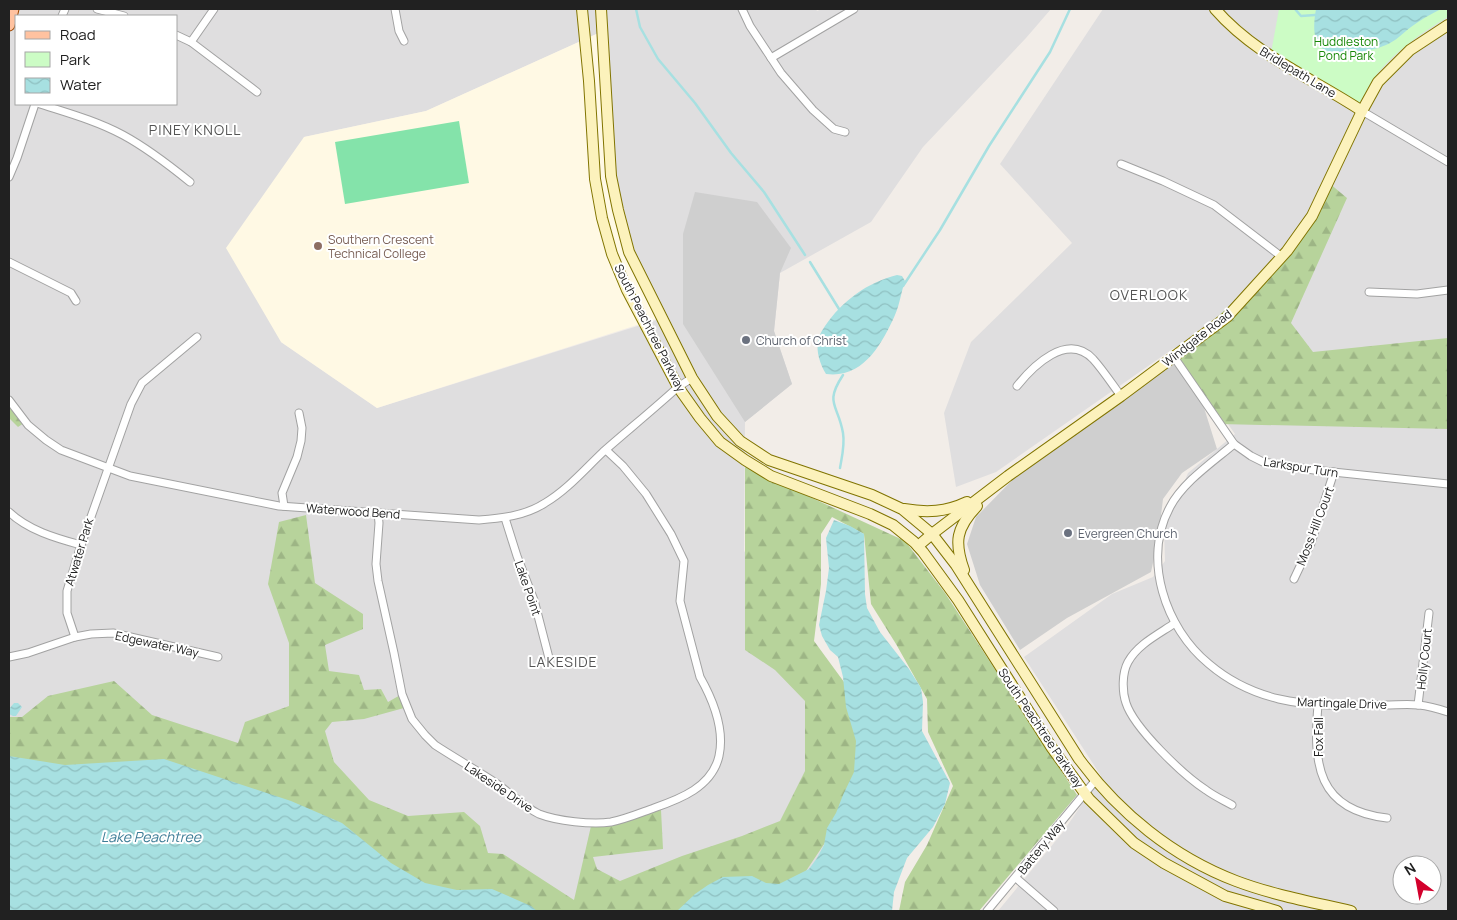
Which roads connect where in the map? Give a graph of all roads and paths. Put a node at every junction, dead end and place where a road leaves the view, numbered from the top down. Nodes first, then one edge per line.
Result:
1 (13, 9) edge
2 (97, 9) edge
3 (214, 9) edge
4 (395, 9) edge
5 (582, 9) edge
6 (601, 9) edge
7 (742, 9) edge
8 (854, 9) edge
9 (1215, 9) edge
10 (120, 15) edge
11 (9, 25) edge
12 (1448, 25) edge
13 (178, 36) edge
14 (404, 41) dead end
15 (191, 42) junction
16 (771, 58) junction
17 (257, 92) dead end
18 (35, 105) edge
19 (43, 105) edge
20 (1362, 111) junction
21 (845, 132) dead end
22 (1448, 162) edge
23 (1121, 164) dead end
24 (9, 177) edge
25 (190, 182) dead end
26 (1282, 257) junction
27 (9, 262) edge
28 (1448, 290) edge
29 (1369, 292) dead end
30 (76, 301) dead end
31 (197, 337) dead end
32 (1174, 357) junction
33 (692, 378) junction
34 (678, 386) junction
35 (1017, 386) dead end
36 (1121, 396) junction
37 (9, 400) edge
38 (299, 413) dead end
39 (1234, 444) junction
40 (606, 450) junction
41 (107, 468) junction
42 (1334, 472) junction
43 (1008, 476) junction
44 (1448, 484) edge
45 (284, 506) junction
46 (902, 509) junction
47 (9, 512) edge
48 (378, 513) junction
49 (506, 518) junction
50 (932, 534) junction
51 (81, 545) junction
52 (918, 546) junction
53 (1294, 579) dead end
54 (975, 595) junction
55 (1429, 613) dead end
56 (1175, 623) junction
57 (75, 637) junction
58 (9, 657) edge
59 (218, 657) dead end
60 (549, 658) dead end
61 (1318, 705) junction
62 (1418, 705) junction
63 (1448, 712) edge
64 (1095, 781) junction
65 (1085, 794) junction
66 (1232, 805) dead end
67 (1387, 818) dead end
68 (1016, 878) junction
69 (987, 911) edge
70 (1054, 911) edge
71 (1277, 911) edge
72 (1351, 911) edge

1 - 11 main road
2 - 10 street
3 - 15 street
4 - 14 street
5 - 34 main road, South Peachtree Parkway
6 - 33 main road, South Peachtree Parkway
7 - 16 street
8 - 16 street
9 - 20 main road, Bridlepath Lane
12 - 20 main road, Windgate Road
13 - 15 street
15 - 17 street
16 - 21 street
18 - 24 street
19 - 25 street
20 - 22 street
20 - 26 main road, Windgate Road
23 - 26 street
26 - 32 main road, Windgate Road
27 - 30 street
28 - 29 street
31 - 41 street, Atwater Park
32 - 36 main road, Windgate Road
32 - 39 street, Larkspur Turn
33 - 34 street, Waterwood Bend
33 - 46 main road, South Peachtree Parkway
34 - 40 street, Waterwood Bend
34 - 52 main road, South Peachtree Parkway
35 - 36 street
36 - 43 main road, Windgate Road
37 - 41 street, Waterwood Bend
38 - 45 street
39 - 42 street, Larkspur Turn
39 - 56 street, Martingale Drive
40 - 48 street, Lakeside Drive
40 - 49 street, Waterwood Bend
41 - 45 street, Waterwood Bend
41 - 51 street, Atwater Park
42 - 44 street, Larkspur Turn
42 - 53 street, Moss Hill Court
43 - 46 main road
43 - 50 main road, Windgate Road
43 - 54 main road
45 - 48 street, Waterwood Bend
46 - 50 main road
47 - 51 street
48 - 49 street, Waterwood Bend
49 - 60 street, Lake Point
50 - 52 main road, Windgate Road
50 - 54 main road
51 - 57 street, Atwater Park
52 - 65 main road, South Peachtree Parkway
54 - 64 main road, South Peachtree Parkway
55 - 62 street, Holly Court
56 - 61 street, Martingale Drive
56 - 66 street
57 - 58 street, Edgewater Way
57 - 59 street, Edgewater Way
61 - 62 street, Martingale Drive
61 - 67 street, Fox Fall
62 - 63 street, Martingale Drive
64 - 65 street, Battery Way
64 - 72 main road, South Peachtree Parkway
65 - 68 street, Battery Way
65 - 71 main road, South Peachtree Parkway
68 - 69 street, Battery Way
68 - 70 street

